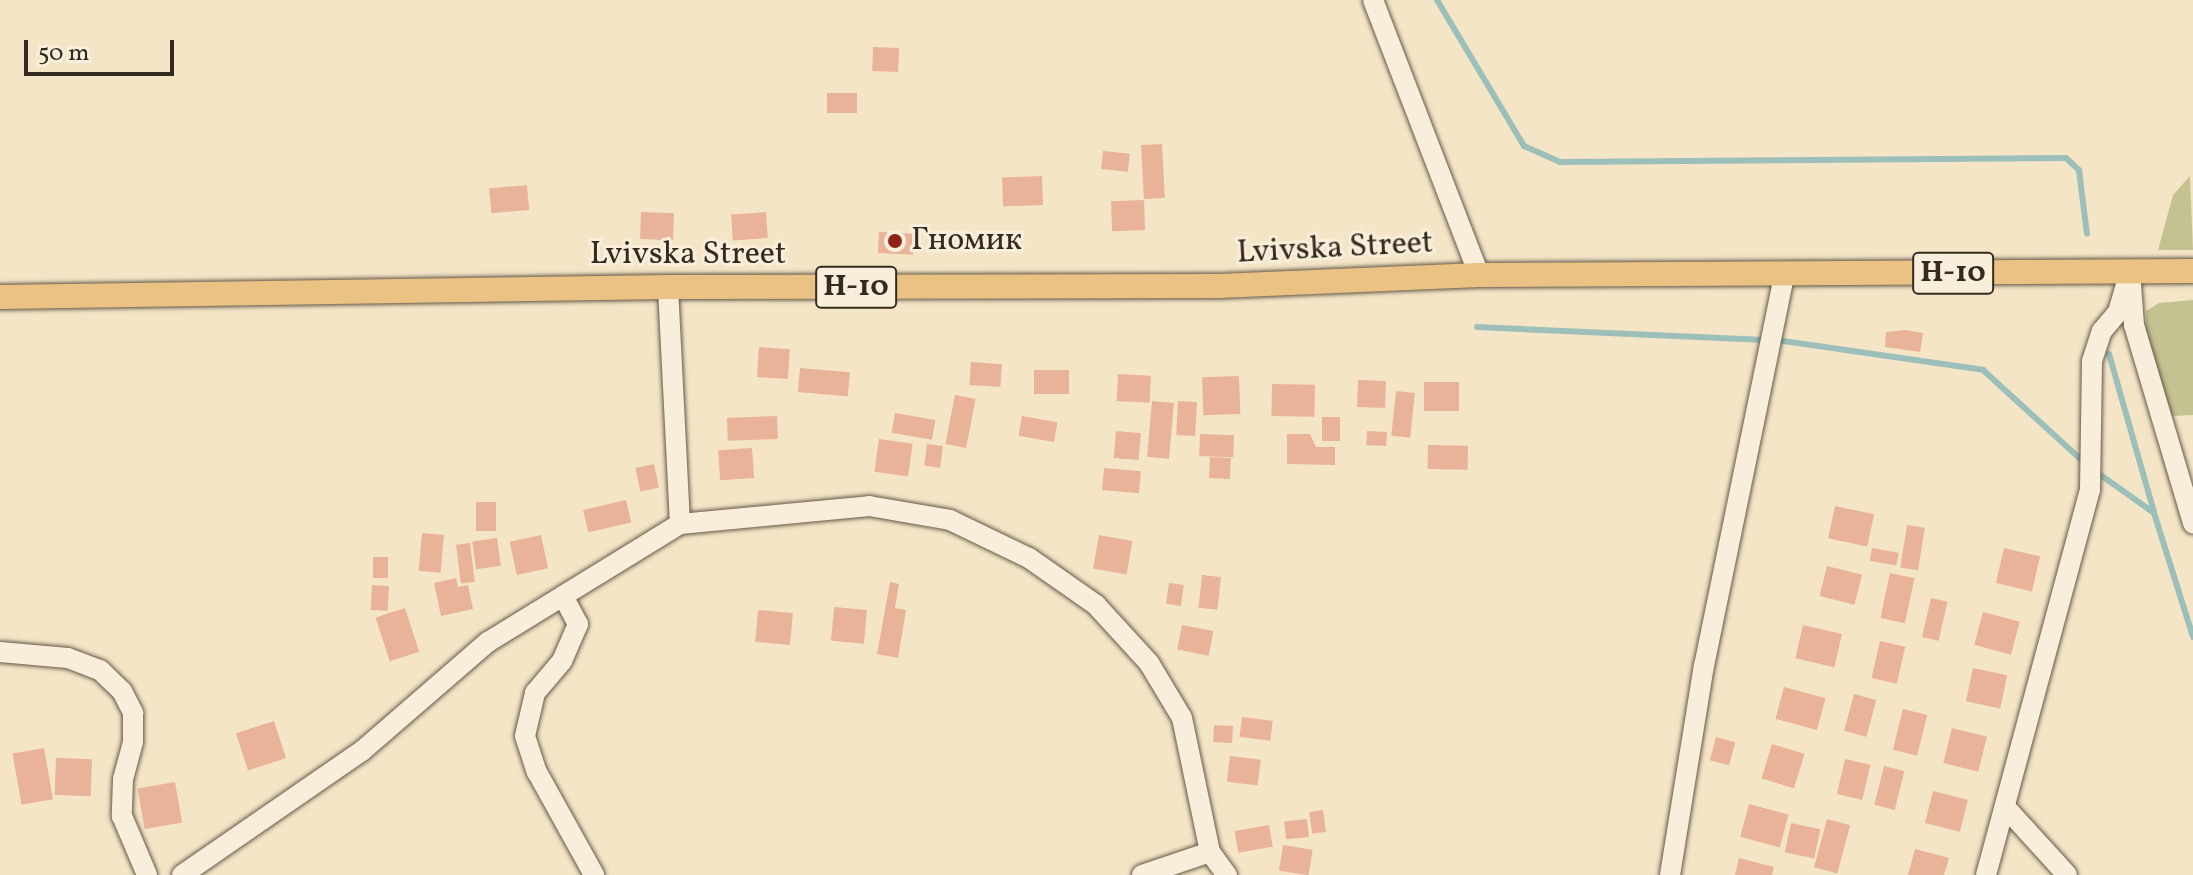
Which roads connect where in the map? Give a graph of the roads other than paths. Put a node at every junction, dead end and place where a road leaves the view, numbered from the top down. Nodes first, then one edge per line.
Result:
1 (1373, 0) edge
2 (2130, 271) junction
3 (2193, 271) edge
4 (1479, 275) junction
5 (1784, 275) junction
6 (668, 287) junction
7 (0, 297) edge
8 (2193, 523) edge
9 (680, 524) junction
10 (563, 596) junction
11 (0, 652) edge
12 (2007, 809) junction
13 (1210, 852) junction
14 (147, 875) edge
15 (182, 875) edge
16 (594, 875) edge
17 (1142, 875) edge
18 (1227, 875) edge
19 (1670, 875) edge
20 (1986, 875) edge
21 (2067, 875) edge

1 - 4 street
2 - 3 main road, Н-10
2 - 5 main road, Н-10
2 - 8 street
2 - 12 street
4 - 5 main road, Lvivska Street / Н-10
4 - 6 main road, Lvivska Street / Н-10
5 - 19 street
6 - 7 main road, Lvivska Street / Н-10
6 - 9 street
9 - 10 street
9 - 13 street
10 - 15 street
10 - 16 street
11 - 14 street
12 - 20 street
12 - 21 street
13 - 17 street
13 - 18 street

